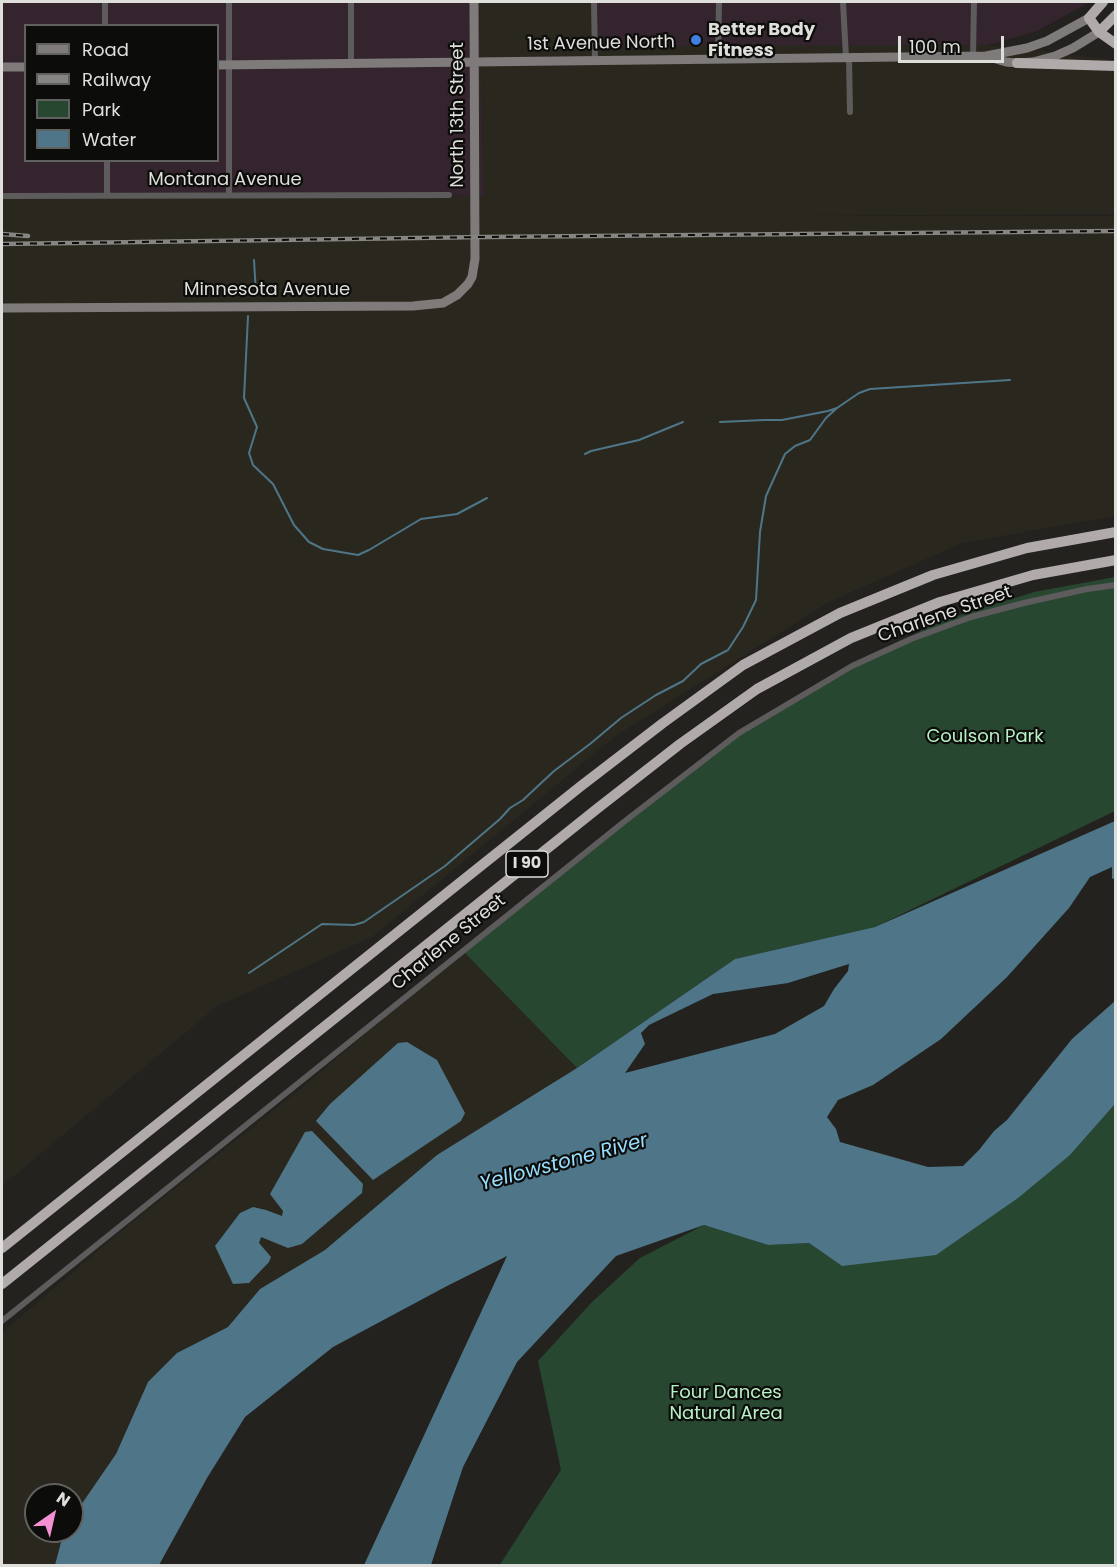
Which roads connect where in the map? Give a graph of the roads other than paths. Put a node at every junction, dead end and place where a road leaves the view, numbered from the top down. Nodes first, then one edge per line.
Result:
1 (105, 2) edge
2 (229, 2) edge
3 (351, 2) edge
4 (474, 2) edge
5 (594, 2) edge
6 (719, 2) edge
7 (843, 2) edge
8 (974, 2) edge
9 (1103, 2) edge
10 (1116, 15) edge
11 (1089, 18) junction
12 (105, 24) edge
13 (1099, 32) junction
14 (1116, 44) edge
15 (986, 56) junction
16 (973, 57) junction
17 (847, 58) junction
18 (718, 59) junction
19 (595, 61) junction
20 (475, 62) junction
21 (351, 63) junction
22 (1017, 63) junction
23 (219, 64) edge
24 (229, 64) junction
25 (1116, 66) edge
26 (2, 67) edge
27 (24, 67) edge
28 (850, 112) dead end
29 (106, 162) edge
30 (2, 195) edge
31 (107, 195) junction
32 (229, 195) junction
33 (450, 195) dead end
34 (475, 228) joint
35 (2, 308) edge
36 (1116, 532) edge
37 (1116, 560) edge
38 (1116, 585) edge
39 (2, 1248) edge
40 (2, 1284) edge
41 (2, 1321) edge

1 - 12 street
2 - 24 street
3 - 21 street
4 - 20 main road, North 13th Street
5 - 19 street
6 - 18 street
7 - 17 street
8 - 16 street
9 - 11 highway
10 - 13 highway, 1st Avenue North
11 - 13 highway
11 - 15 main road, 1st Avenue North
13 - 14 highway
13 - 22 main road, 1st Avenue North
15 - 16 main road, 1st Avenue North
15 - 22 main road, 1st Avenue North
16 - 17 main road, 1st Avenue North
17 - 18 main road, 1st Avenue North
17 - 28 street
18 - 19 main road, 1st Avenue North
19 - 20 main road, 1st Avenue North
20 - 21 main road, 1st Avenue North
20 - 34 main road, North 13th Street
21 - 24 main road, 1st Avenue North
22 - 25 highway
23 - 24 main road, 1st Avenue North
24 - 32 street
26 - 27 main road
29 - 31 street
30 - 31 street, Montana Avenue
31 - 32 street, Montana Avenue
32 - 33 street, Montana Avenue
34 - 35 main road, Minnesota Avenue
36 - 39 highway, I 90
37 - 40 highway, I 90
38 - 41 street, Charlene Street

